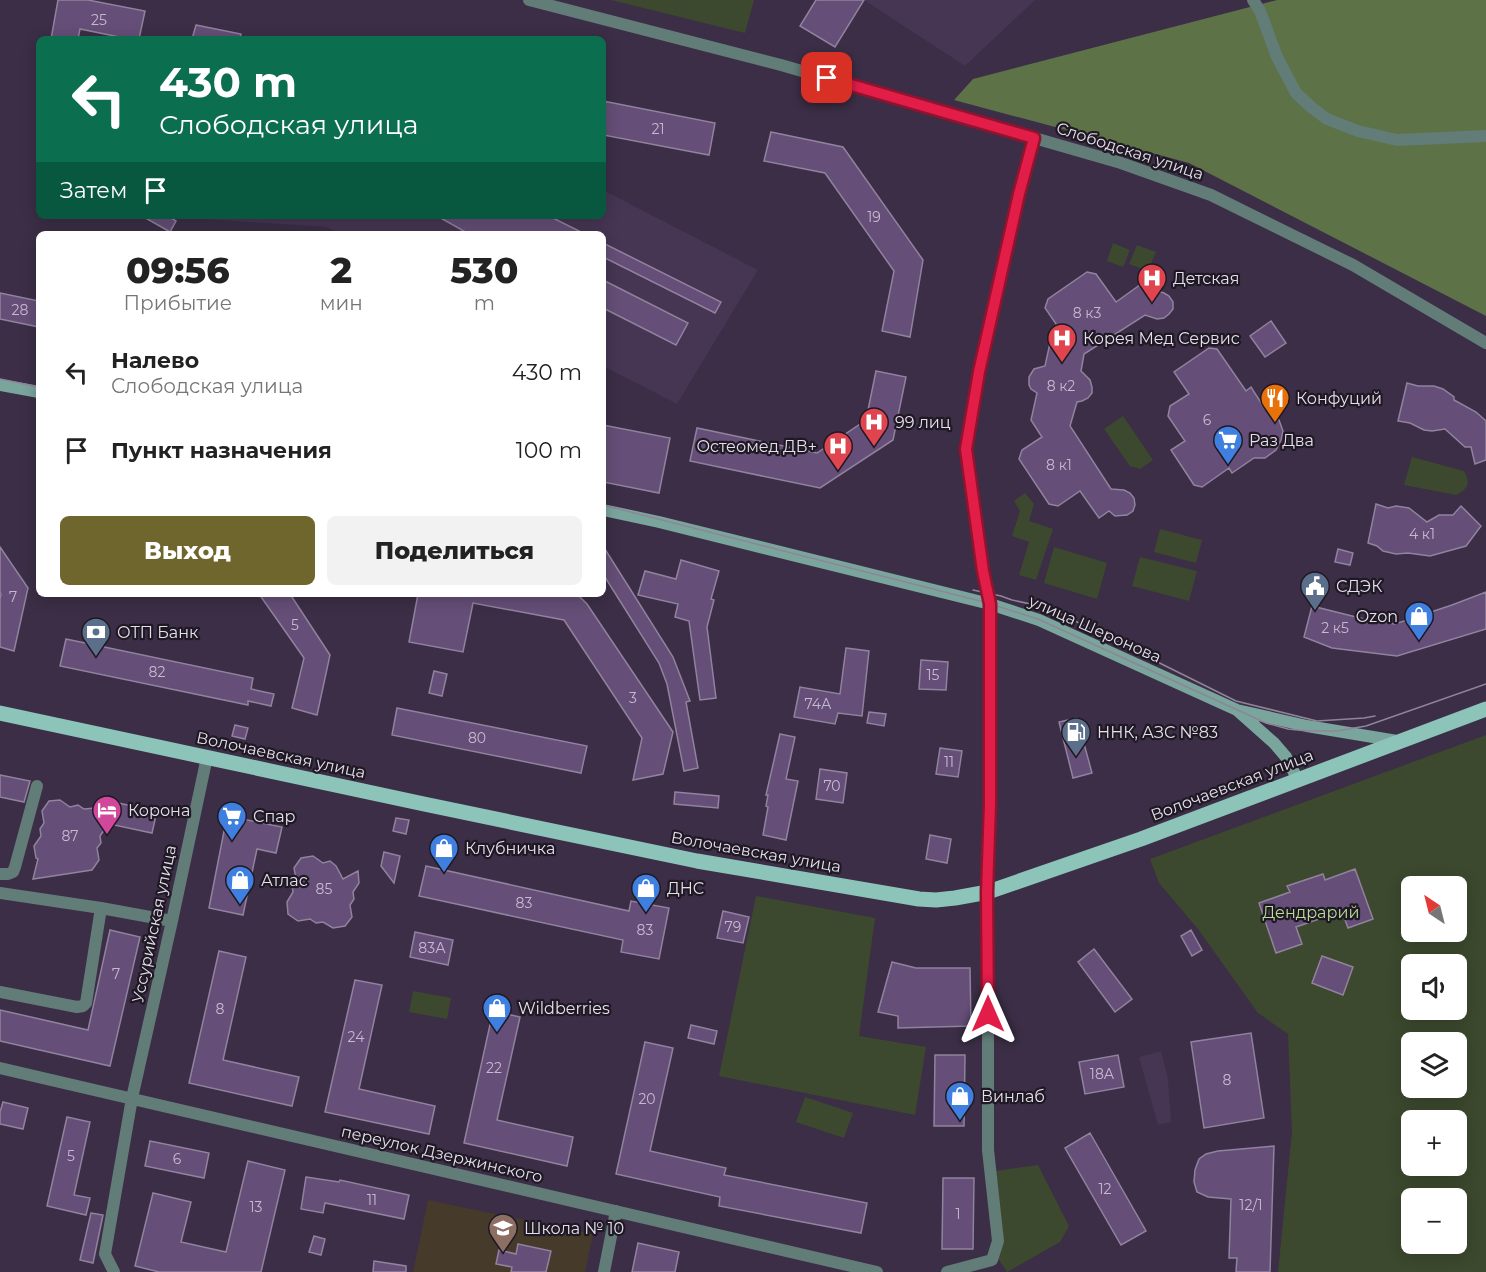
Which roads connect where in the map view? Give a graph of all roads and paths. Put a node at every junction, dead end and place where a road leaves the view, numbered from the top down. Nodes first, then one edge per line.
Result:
1 (529, 0) edge
2 (1253, 0) edge
3 (1486, 136) edge
4 (1034, 138) junction
5 (1486, 343) edge
6 (0, 385) edge
7 (36, 391) edge
8 (606, 511) edge
9 (990, 604) junction
10 (1486, 709) edge
11 (1237, 710) junction
12 (0, 713) edge
13 (1397, 741) junction
14 (207, 758) junction
15 (1298, 780) junction
16 (37, 786) dead end
17 (0, 874) edge
18 (987, 892) junction
19 (0, 893) edge
20 (101, 908) junction
21 (172, 921) junction
22 (0, 992) edge
23 (0, 1068) edge
24 (132, 1098) junction
25 (616, 1211) junction
26 (114, 1272) edge
27 (604, 1272) edge
28 (877, 1272) edge
29 (947, 1272) edge

1 - 4 street, Слободская улица
2 - 3 street
4 - 5 street, Слободская улица
4 - 9 street
6 - 7 main road
8 - 9 main road, улица Шеронова
9 - 11 main road, улица Шеронова
9 - 18 street
10 - 13 main road, Волочаевская улица
11 - 13 main road, улица Шеронова
11 - 15 main road
12 - 14 main road, Волочаевская улица
13 - 15 main road, Волочаевская улица
14 - 18 main road, Волочаевская улица
14 - 21 street, Уссурийская улица
15 - 18 main road, Волочаевская улица
16 - 17 street
18 - 29 street
19 - 20 street
20 - 21 street
20 - 22 street
21 - 24 street, Уссурийская улица
23 - 24 street, переулок Дзержинского
24 - 25 street, переулок Дзержинского
24 - 26 street, Уссурийская улица
25 - 27 street
25 - 28 street, переулок Дзержинского

